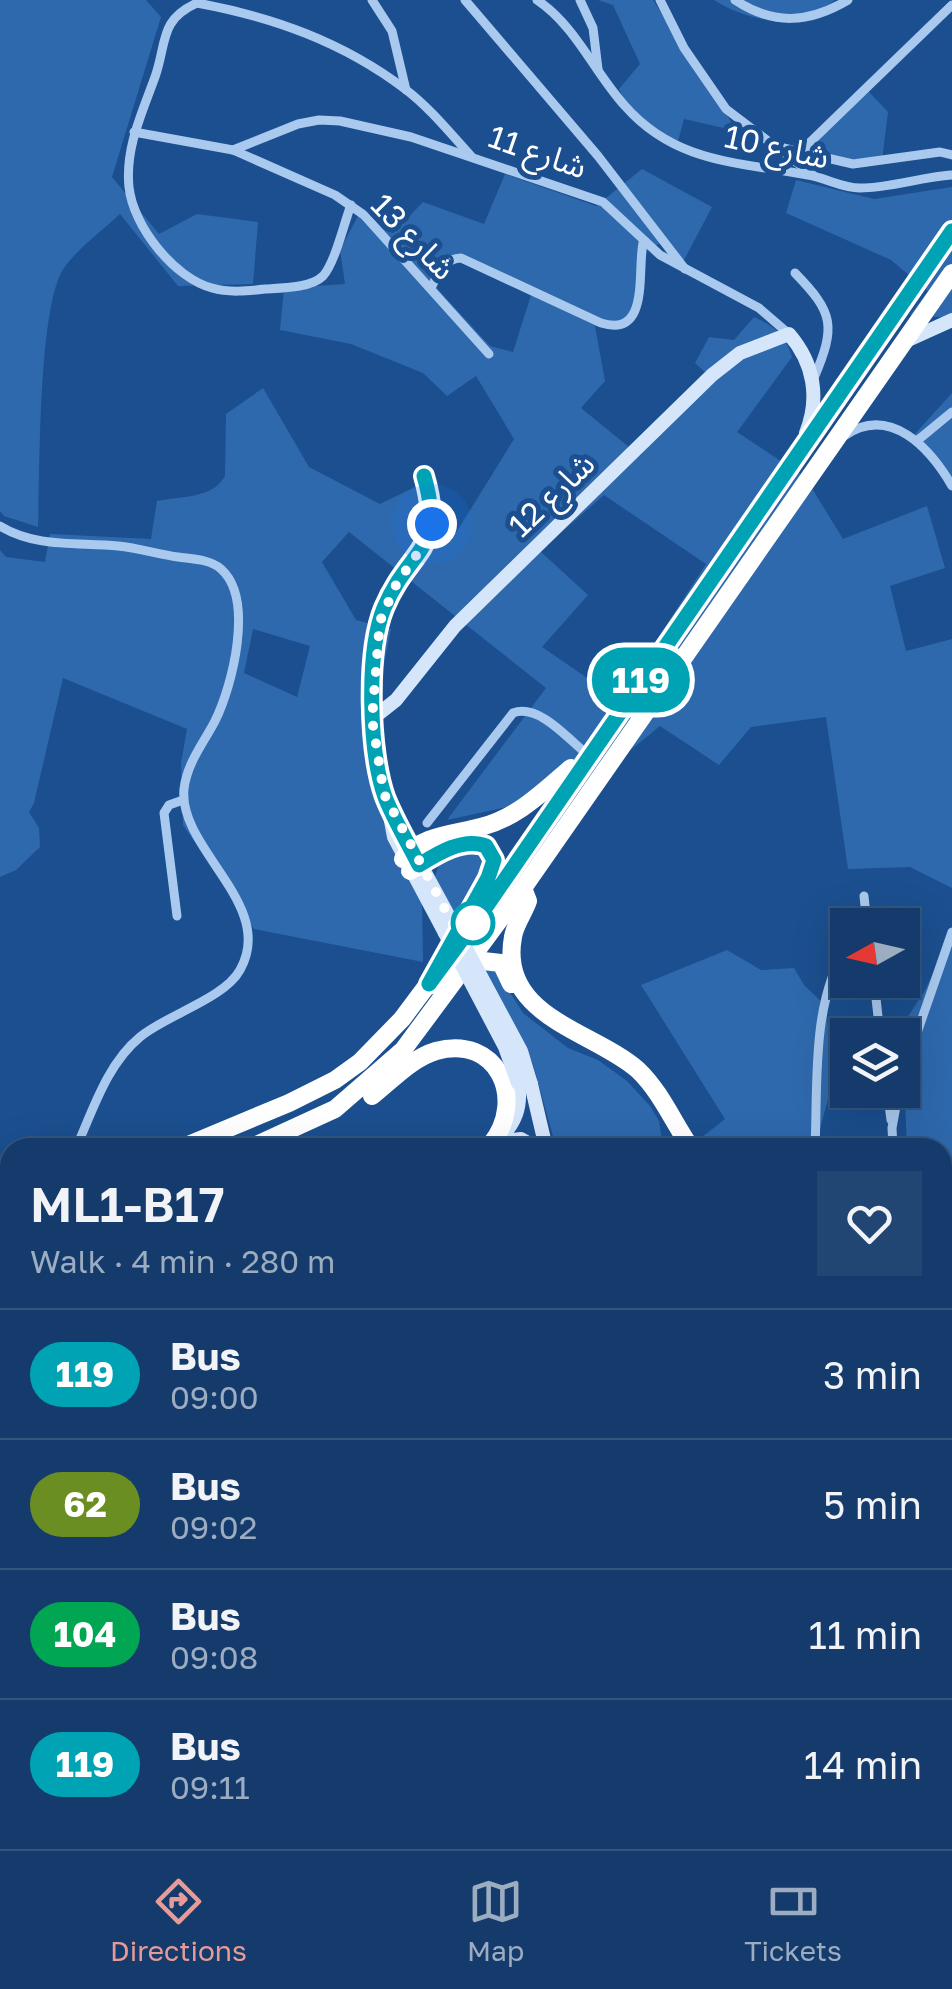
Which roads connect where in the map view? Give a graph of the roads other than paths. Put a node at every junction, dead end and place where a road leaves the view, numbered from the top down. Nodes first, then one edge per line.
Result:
1 (372, 0) edge
2 (466, 0) edge
3 (536, 0) edge
4 (580, 0) edge
5 (660, 0) edge
6 (735, 0) edge
7 (848, 0) edge
8 (197, 2) edge
9 (952, 5) edge
10 (598, 72) junction
11 (406, 90) junction
12 (134, 132) junction
13 (776, 146) junction
14 (233, 150) junction
15 (800, 152) junction
16 (952, 155) edge
17 (472, 158) junction
18 (812, 175) junction
19 (952, 175) edge
20 (351, 206) junction
21 (952, 231) edge
22 (643, 242) junction
23 (687, 272) junction
24 (795, 273) dead end
25 (952, 273) edge
26 (431, 288) junction
27 (934, 298) junction
28 (952, 319) edge
29 (790, 334) junction
30 (905, 341) junction
31 (489, 354) dead end
32 (812, 380) junction
33 (952, 412) edge
34 (918, 440) junction
35 (829, 446) junction
36 (800, 449) junction
37 (424, 476) dead end
38 (952, 486) edge
39 (0, 526) edge
40 (372, 719) junction
41 (586, 758) junction
42 (184, 800) junction
43 (427, 823) dead end
44 (411, 861) junction
45 (523, 888) junction
46 (864, 896) dead end
47 (866, 908) edge
48 (177, 916) dead end
49 (952, 932) edge
50 (467, 966) junction
51 (429, 984) junction
52 (830, 986) edge
53 (920, 1024) edge
54 (524, 1084) junction
55 (889, 1108) edge
56 (896, 1108) edge
57 (334, 1109) junction
58 (892, 1128) junction
59 (80, 1138) edge
60 (205, 1138) edge
61 (272, 1138) edge
62 (495, 1138) edge
63 (500, 1138) edge
64 (543, 1138) edge
65 (678, 1138) edge
66 (680, 1138) edge
67 (816, 1138) edge
68 (892, 1138) edge

1 - 11 street
2 - 23 street
3 - 10 street, شارع 10
4 - 10 street
5 - 13 street
6 - 7 street
8 - 11 street
8 - 12 street
9 - 15 street
10 - 18 street, شارع 10
11 - 17 street
12 - 14 street, شارع 13
12 - 20 street
13 - 15 street
13 - 18 street
14 - 17 street, شارع 11
14 - 20 street, شارع 13
15 - 16 street
17 - 22 street, شارع 11
18 - 19 street, شارع 10
20 - 26 street, شارع 13
21 - 36 highway
22 - 23 street, شارع 11
22 - 26 street
23 - 29 street, شارع 11
24 - 32 street
25 - 27 highway
26 - 31 street, شارع 13
27 - 28 street
27 - 30 highway
28 - 30 street
29 - 32 street
29 - 40 street, شارع 12
30 - 35 highway
32 - 36 street
33 - 34 street
34 - 35 street
34 - 38 street
35 - 45 highway
36 - 41 highway
37 - 40 street
39 - 42 street
40 - 44 street
41 - 43 street
41 - 44 highway
41 - 51 highway
42 - 48 street
42 - 59 street
44 - 51 highway
44 - 54 street, bridge
45 - 50 highway
45 - 66 highway
46 - 47 street
49 - 53 street
50 - 57 highway
50 - 65 highway
51 - 60 highway
52 - 67 street
54 - 63 street
54 - 64 street
55 - 58 street
56 - 58 street
57 - 61 highway
57 - 62 highway
58 - 68 street

